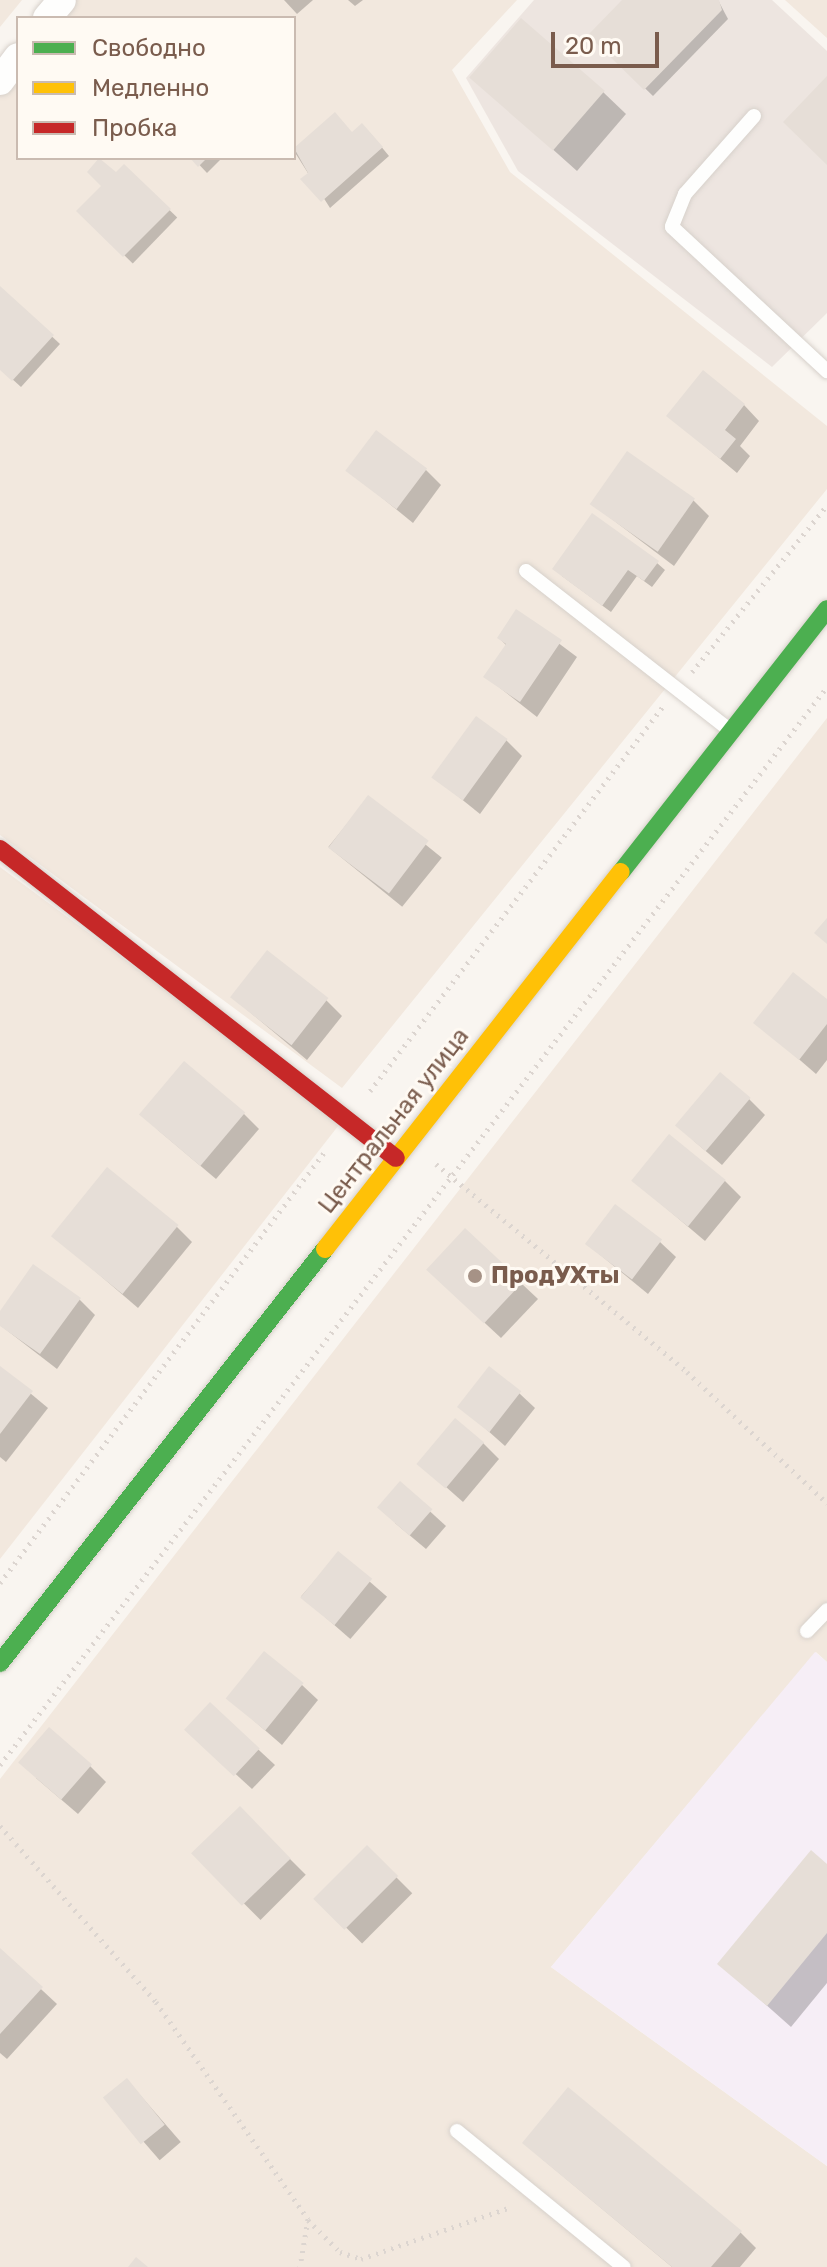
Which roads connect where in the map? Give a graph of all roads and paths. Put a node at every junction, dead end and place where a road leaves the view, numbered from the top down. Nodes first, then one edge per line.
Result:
1 (62, 0) edge
2 (49, 16) edge
3 (16, 60) edge
4 (0, 81) edge
5 (754, 116) dead end
6 (827, 371) edge
7 (827, 505) edge
8 (526, 571) dead end
9 (827, 609) edge
10 (683, 683) dead end
11 (827, 687) edge
12 (673, 694) dead end
13 (731, 731) junction
14 (0, 849) edge
15 (349, 1118) junction
16 (408, 1141) junction
17 (396, 1158) junction
18 (449, 1175) junction
19 (827, 1503) edge
20 (0, 1583) edge
21 (827, 1610) edge
22 (807, 1631) dead end
23 (0, 1663) edge
24 (0, 1765) edge
25 (0, 1826) edge
26 (457, 2131) dead end
27 (540, 2197) junction
28 (308, 2219) junction
29 (300, 2267) edge
30 (624, 2267) edge

1 - 2 street
3 - 4 street
5 - 6 lane
7 - 10 path
8 - 13 lane
9 - 13 main road, Центральная улица
11 - 18 path
12 - 15 path
13 - 16 main road, Центральная улица
14 - 15 main road
15 - 17 main road
15 - 20 path
16 - 17 main road, Центральная улица
16 - 18 path
17 - 23 main road, Центральная улица
18 - 19 path
18 - 24 path
21 - 22 lane
25 - 28 path
26 - 27 lane
27 - 28 path
27 - 30 lane
28 - 29 path

